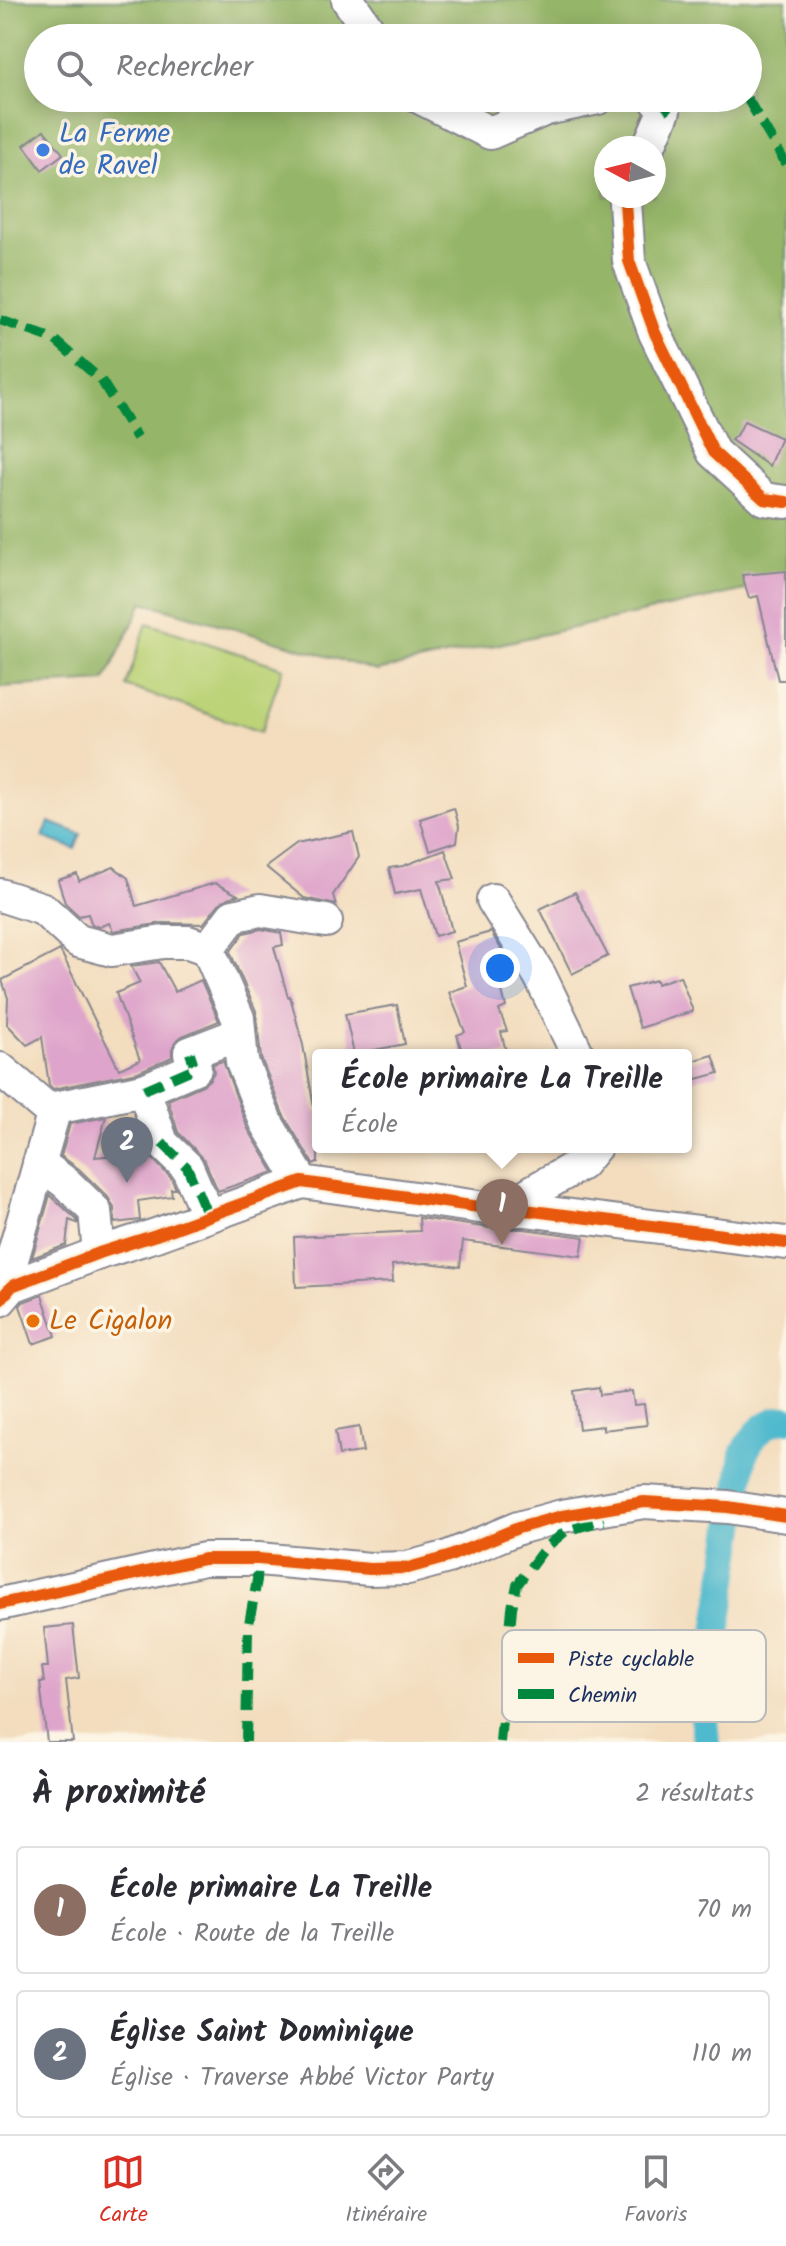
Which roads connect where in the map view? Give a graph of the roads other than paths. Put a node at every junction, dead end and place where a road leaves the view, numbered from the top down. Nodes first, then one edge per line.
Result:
1 (348, 0) edge
2 (364, 24) edge
3 (449, 112) edge
4 (539, 112) edge
5 (664, 112) edge
6 (653, 136) edge
7 (625, 208) edge
8 (786, 502) edge
9 (0, 895) edge
10 (493, 900) dead end
11 (326, 921) dead end
12 (208, 949) junction
13 (239, 1034) junction
14 (575, 1049) edge
15 (0, 1069) edge
16 (144, 1090) junction
17 (55, 1108) junction
18 (590, 1153) edge
19 (39, 1163) junction
20 (302, 1182) junction
21 (525, 1210) junction
22 (208, 1216) junction
23 (786, 1243) edge
24 (99, 1253) junction
25 (6, 1293) edge
26 (786, 1516) edge
27 (0, 1604) edge

1 - 2 street
3 - 4 street
5 - 6 street
7 - 8 street
9 - 12 street
10 - 14 street
11 - 12 street
12 - 13 street
13 - 16 street
13 - 20 street
15 - 17 street
16 - 17 street
16 - 22 street
17 - 19 street
18 - 21 street
19 - 24 street
19 - 25 street
20 - 21 street
20 - 22 street
21 - 23 street
22 - 24 street
24 - 25 street
26 - 27 street

